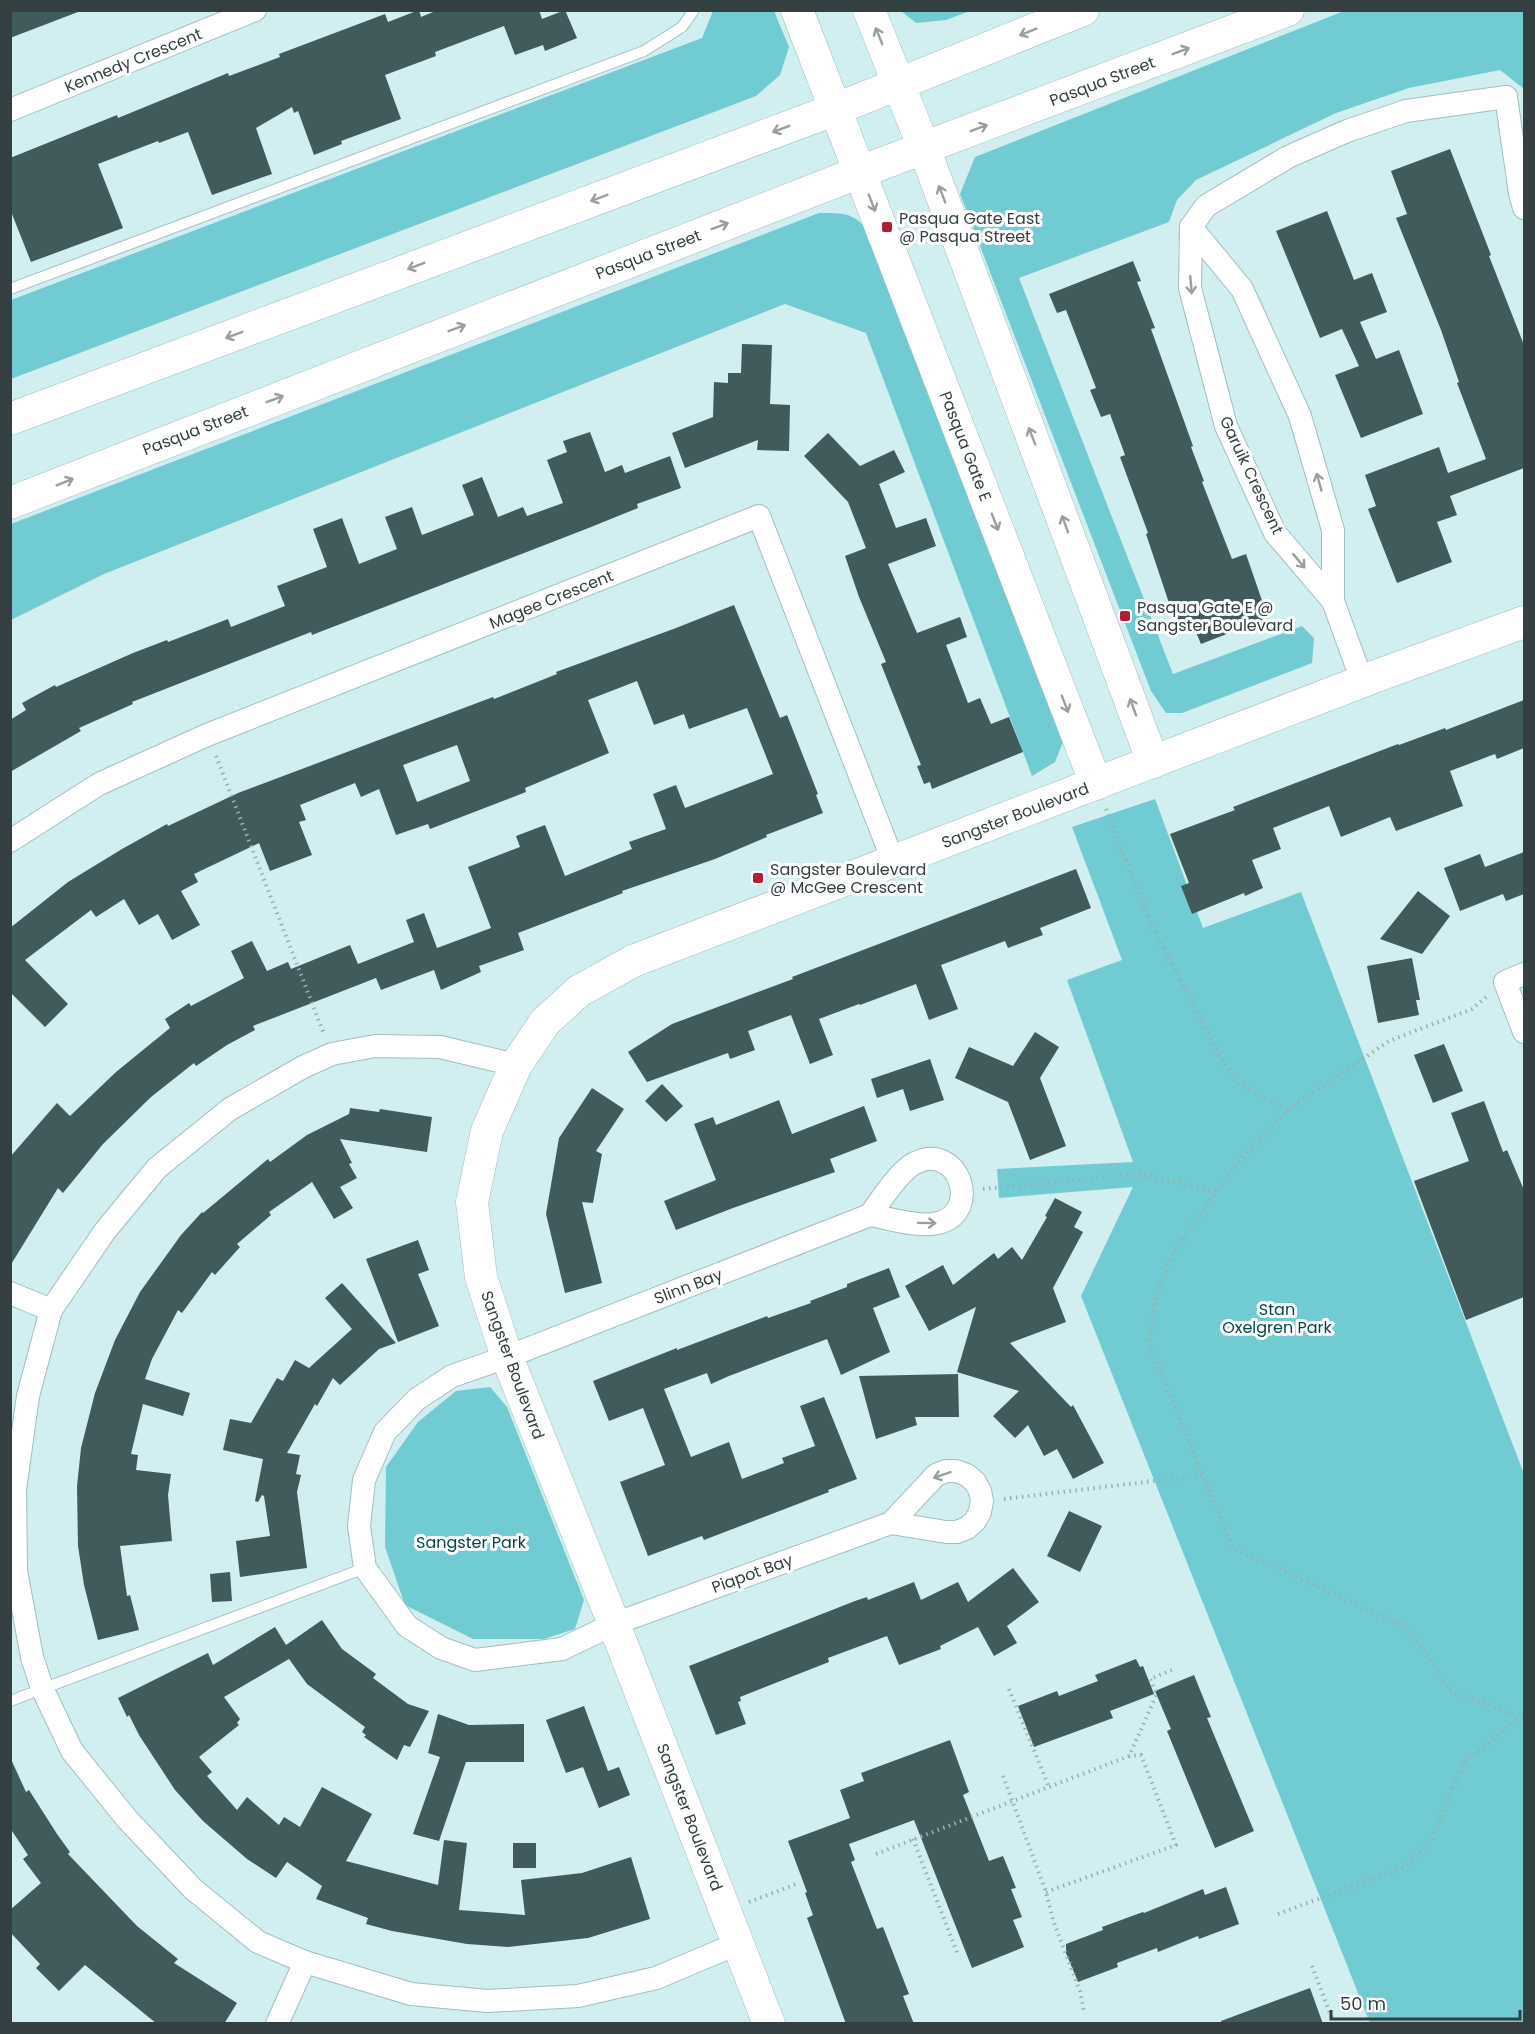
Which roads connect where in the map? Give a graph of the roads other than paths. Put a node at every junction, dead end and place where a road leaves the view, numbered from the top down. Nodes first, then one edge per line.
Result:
1 (255, 10) edge
2 (694, 10) edge
3 (797, 10) edge
4 (869, 10) edge
5 (1083, 10) edge
6 (1288, 10) edge
7 (898, 83) junction
8 (1506, 97) junction
9 (836, 109) junction
10 (10, 110) edge
11 (1524, 121) edge
12 (924, 148) junction
13 (860, 172) junction
14 (1524, 208) edge
15 (1191, 227) junction
16 (10, 289) edge
17 (10, 419) edge
18 (10, 503) edge
19 (1333, 601) junction
20 (1524, 622) edge
21 (1362, 681) junction
22 (1153, 762) junction
23 (1096, 784) junction
24 (10, 841) edge
25 (893, 861) junction
26 (1515, 978) edge
27 (1524, 1032) edge
28 (516, 1065) junction
29 (870, 1215) junction
30 (10, 1293) edge
31 (51, 1310) junction
32 (507, 1357) junction
33 (891, 1523) junction
34 (365, 1568) junction
35 (614, 1624) junction
36 (42, 1688) junction
37 (10, 1701) edge
38 (739, 1943) junction
39 (305, 1962) junction
40 (277, 2024) edge
41 (769, 2024) edge

1 - 10 street, Kennedy Crescent
2 - 16 lane
3 - 9 street, Pasqua Gate E
7 -> 4 street
5 -> 7 street
12 -> 6 street, Pasqua Street
7 - 9 street
7 - 12 street
8 - 11 street
8 - 14 street
8 - 15 street
9 - 13 street, Pasqua Gate E
9 -> 17 street
12 - 13 street, Pasqua Street
22 -> 12 street
18 -> 13 street, Pasqua Street
13 -> 23 street, Pasqua Gate E
19 -> 15 street, Garuik Crescent
15 -> 19 street, Garuik Crescent
19 - 21 street, Garuik Crescent
20 - 21 street, Sangster Boulevard
21 - 22 street, Sangster Boulevard
22 - 23 street, Sangster Boulevard
23 - 25 street, Sangster Boulevard
24 - 25 street, Magee Crescent
25 - 28 street, Sangster Boulevard
26 - 27 street
28 - 31 street
28 - 32 street, Sangster Boulevard
29 -> 29 street
29 - 32 street, Slinn Bay
30 - 31 street
31 - 36 street
32 - 34 street, Slinn Bay
32 - 35 street, Sangster Boulevard
33 -> 33 street, Piapot Bay
33 - 35 street, Piapot Bay
34 - 35 street, Piapot Bay
34 - 36 lane
35 - 38 street, Sangster Boulevard
36 - 37 lane
36 - 39 street
38 - 39 street
38 - 41 street, Sangster Boulevard
39 - 40 street

